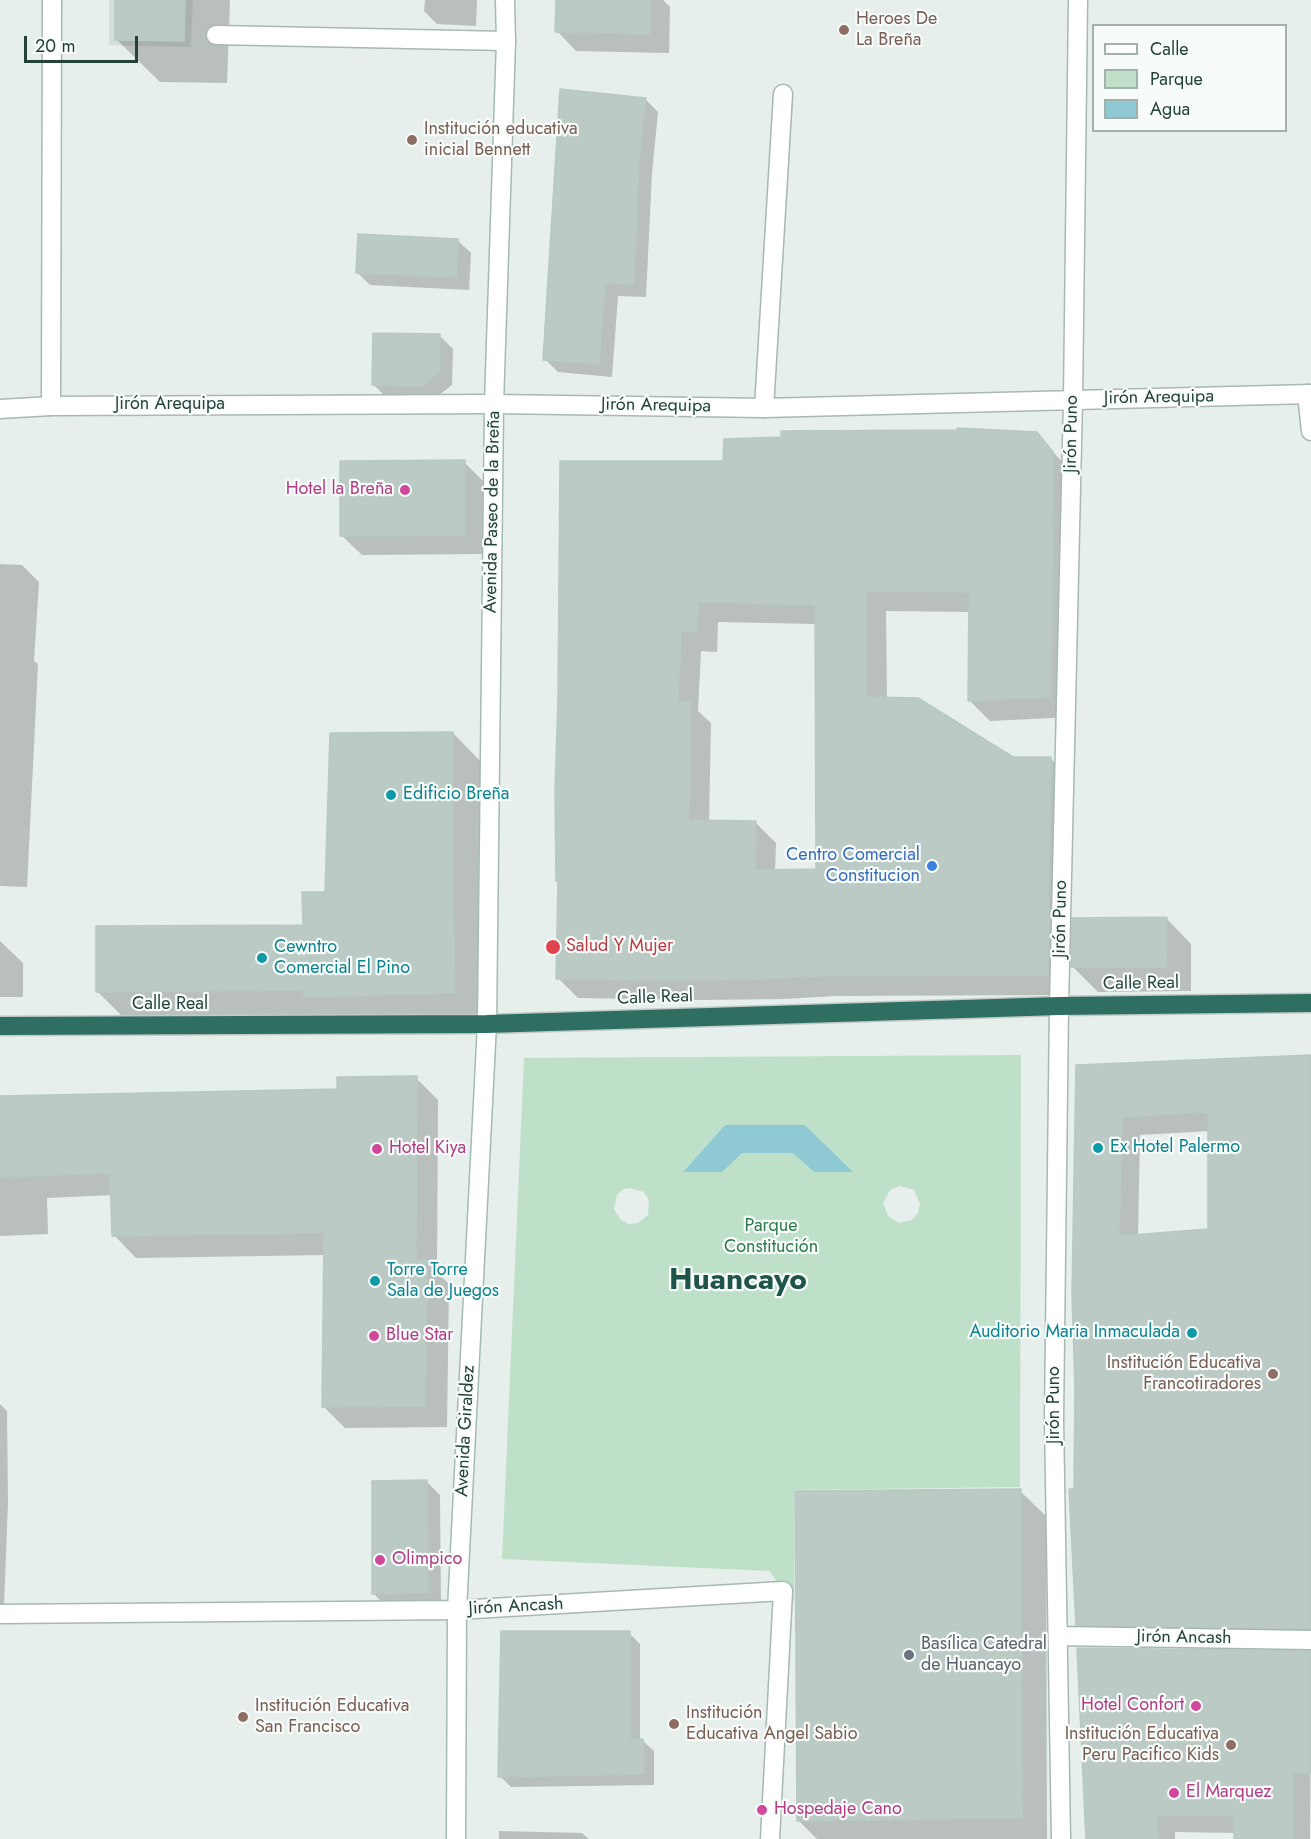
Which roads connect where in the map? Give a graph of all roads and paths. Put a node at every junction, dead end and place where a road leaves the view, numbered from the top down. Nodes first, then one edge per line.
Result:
1 (52, 0) edge
2 (505, 0) edge
3 (1078, 0) edge
4 (216, 35) dead end
5 (506, 41) junction
6 (783, 94) dead end
7 (1309, 394) edge
8 (1073, 400) junction
9 (494, 404) junction
10 (51, 406) junction
11 (0, 408) edge
12 (764, 408) junction
13 (1311, 431) edge
14 (1311, 1003) edge
15 (1059, 1006) junction
16 (487, 1024) junction
17 (0, 1026) edge
18 (457, 1610) junction
19 (0, 1614) edge
20 (1058, 1636) junction
21 (1311, 1640) edge
22 (456, 1839) edge
23 (770, 1839) edge
24 (1061, 1839) edge

1 - 10 street
2 - 5 street, Avenida Paseo de la Breña
3 - 8 street, Jirón Puno
4 - 5 street
5 - 9 street, Avenida Paseo de la Breña
6 - 12 street
7 - 8 street, Jirón Arequipa
7 - 13 street
8 - 12 street, Jirón Arequipa
8 - 15 street, Jirón Puno
9 - 10 street, Jirón Arequipa
9 - 12 street, Jirón Arequipa
9 - 16 street, Avenida Paseo de la Breña
10 - 11 street, Jirón Arequipa
14 - 15 highway, Calle Real
15 - 16 highway, Calle Real
15 - 20 street, Jirón Puno
16 - 17 highway, Calle Real
16 - 18 street, Avenida Giraldez
18 - 19 street, Jirón Ancash
18 - 22 street, Avenida Giraldez
18 - 23 street, Jirón Ancash
20 - 21 street, Jirón Ancash
20 - 24 street, Jirón Puno

